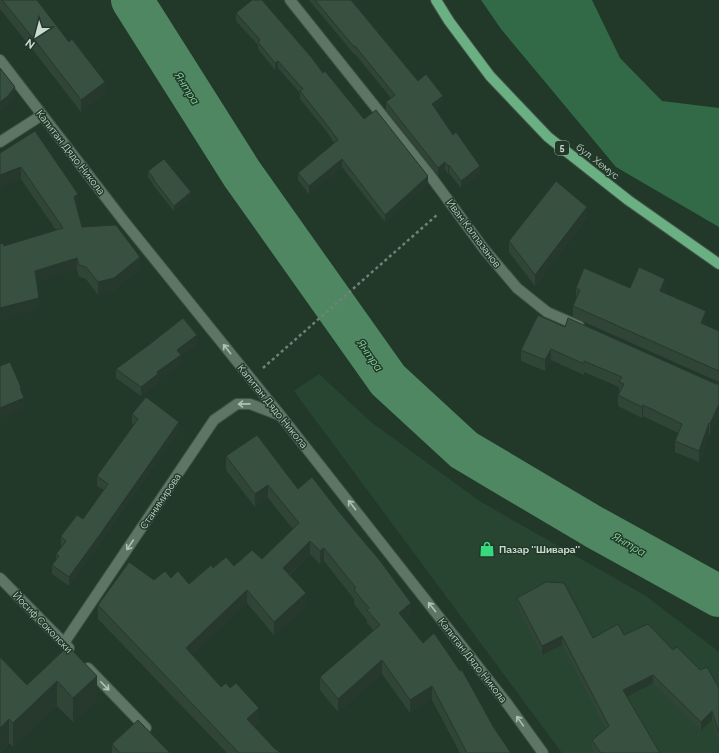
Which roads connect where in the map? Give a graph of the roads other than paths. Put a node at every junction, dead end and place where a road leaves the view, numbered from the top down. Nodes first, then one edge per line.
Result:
1 (290, 0) edge
2 (436, 0) edge
3 (0, 60) edge
4 (42, 115) junction
5 (0, 142) edge
6 (719, 264) edge
7 (588, 330) edge
8 (281, 416) junction
9 (0, 578) edge
10 (64, 643) junction
11 (154, 736) edge
12 (543, 753) edge

1 - 7 street, Иван Калпазанов
2 - 6 main road, бул. Хемус / 5
3 - 4 street, Капитан Дядо Никола
4 - 5 street
8 -> 4 street, Капитан Дядо Никола
8 -> 10 street, Станимирова
12 -> 8 street, Капитан Дядо Никола
9 - 10 street, Йосиф Соколски
10 -> 11 street, Йосиф Соколски

